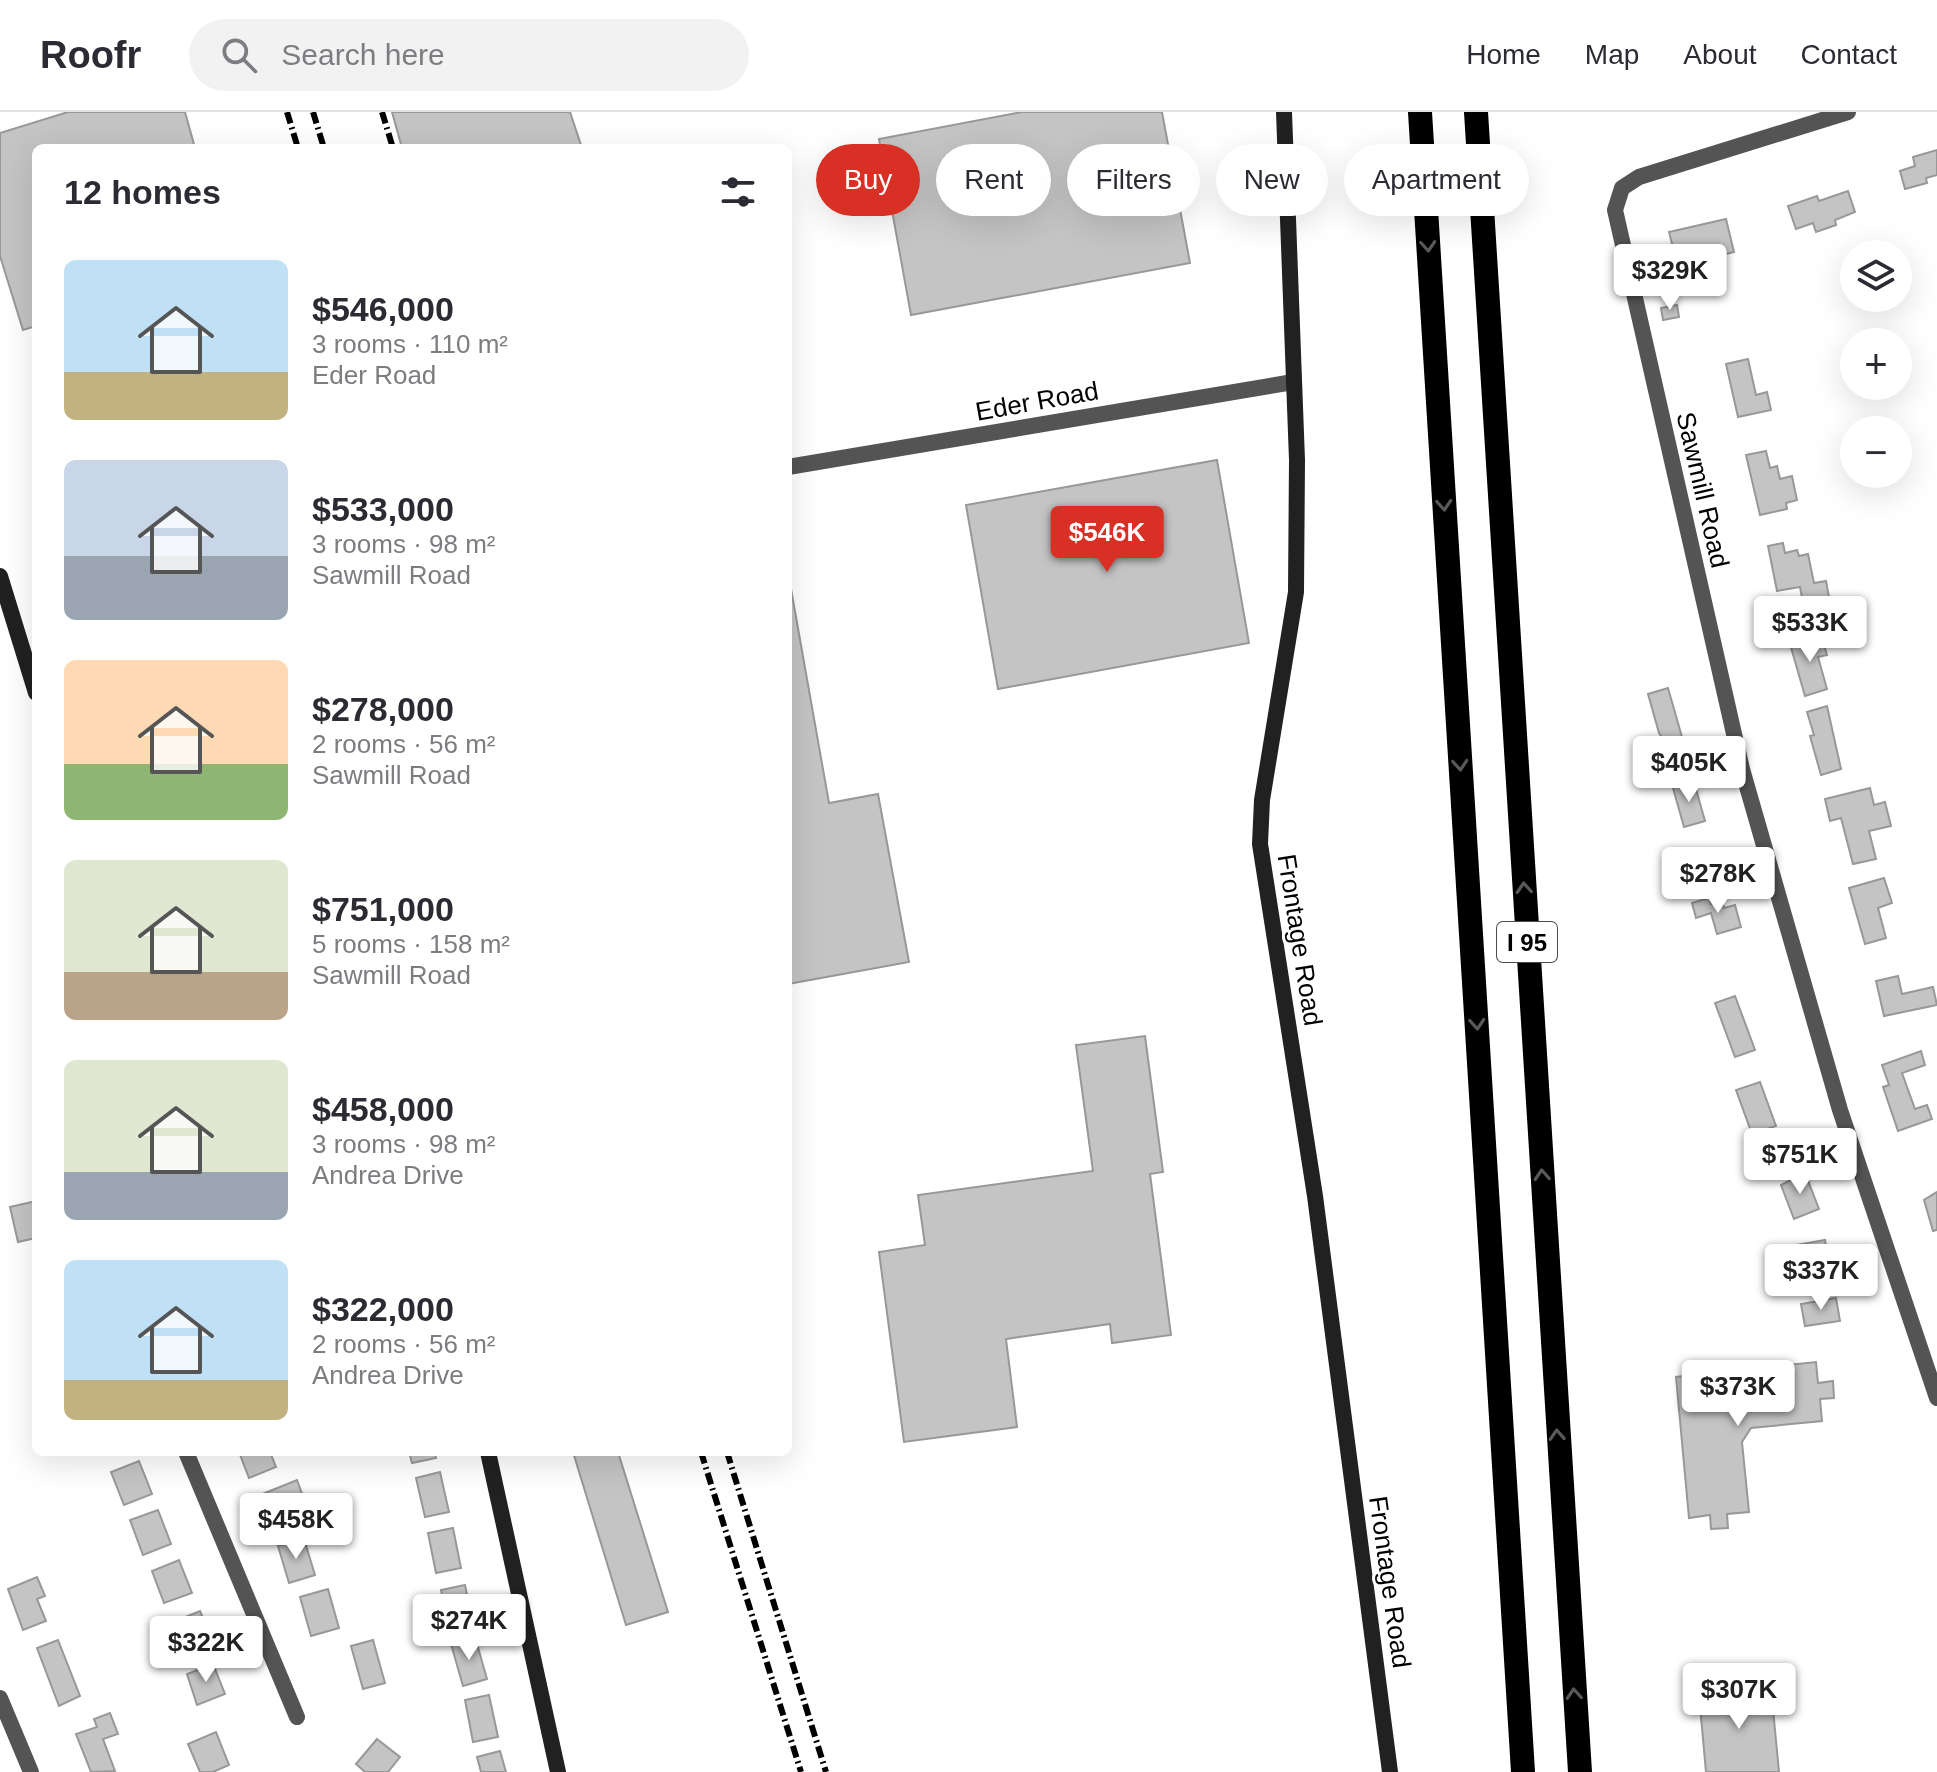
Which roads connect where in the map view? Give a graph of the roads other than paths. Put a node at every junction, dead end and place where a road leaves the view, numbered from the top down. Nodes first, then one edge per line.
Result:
1 (1284, 112) edge
2 (1420, 112) edge
3 (1476, 112) edge
4 (1848, 112) edge
5 (1796, 120) edge
6 (1293, 382) junction
7 (792, 466) edge
8 (0, 576) edge
9 (32, 680) edge
10 (1937, 1398) edge
11 (188, 1456) edge
12 (489, 1456) edge
13 (0, 1698) edge
14 (297, 1717) dead end
15 (31, 1772) edge
16 (558, 1772) edge
17 (1390, 1772) edge
18 (1523, 1772) edge
19 (1580, 1772) edge

1 - 6 street, Frontage Road
2 -> 18 highway, I 95
19 -> 3 highway, I 95
4 - 5 street, Sawmill Road
5 - 10 street, Sawmill Road
6 - 7 street, Eder Road
6 - 17 street, Frontage Road
8 - 9 street
11 - 14 street
12 - 16 street
13 - 15 street

